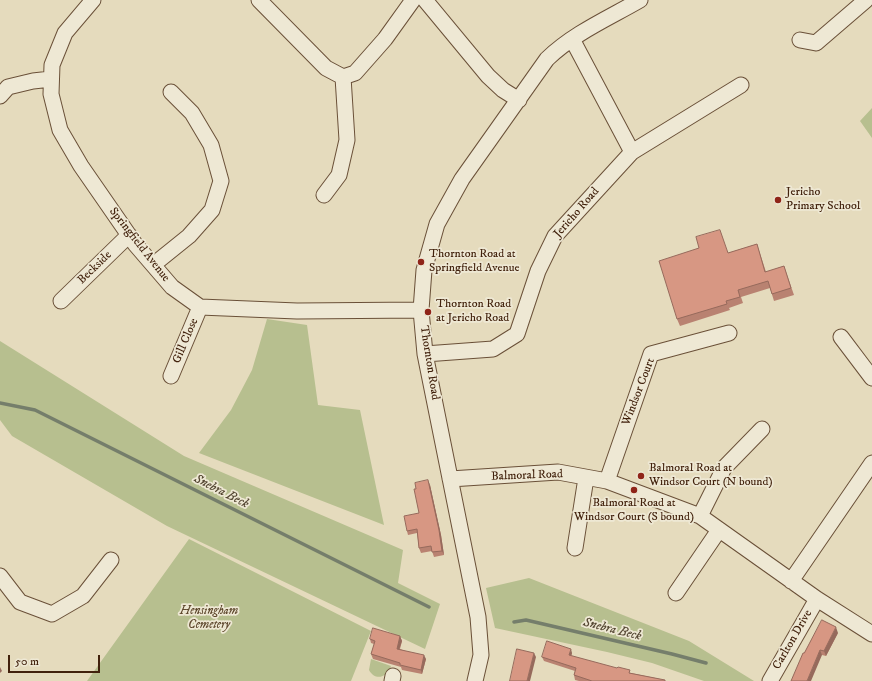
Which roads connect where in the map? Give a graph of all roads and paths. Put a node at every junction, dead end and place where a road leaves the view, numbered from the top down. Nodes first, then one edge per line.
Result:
1 (93, 0) edge
2 (259, 0) edge
3 (413, 0) edge
4 (425, 0) edge
5 (640, 0) edge
6 (866, 0) edge
7 (572, 39) junction
8 (800, 40) dead end
9 (343, 77) junction
10 (51, 79) junction
11 (741, 85) dead end
12 (171, 92) dead end
13 (0, 96) edge
14 (519, 100) junction
15 (632, 152) junction
16 (324, 195) dead end
17 (129, 235) junction
18 (153, 265) junction
19 (61, 301) dead end
20 (200, 307) junction
21 (421, 310) junction
22 (729, 333) dead end
23 (841, 337) dead end
24 (425, 354) junction
25 (171, 376) dead end
26 (872, 378) edge
27 (762, 429) dead end
28 (872, 463) edge
29 (586, 478) junction
30 (450, 480) junction
31 (607, 481) junction
32 (700, 516) junction
33 (719, 530) junction
34 (574, 548) dead end
35 (111, 560) dead end
36 (0, 576) edge
37 (791, 581) junction
38 (676, 593) dead end
39 (817, 599) junction
40 (872, 634) edge
41 (475, 681) edge
42 (770, 681) edge

1 - 10 street, Springfield Avenue
2 - 9 street
3 - 9 street
4 - 14 street
5 - 7 street, Thornton Road
6 - 8 street
7 - 14 street, Thornton Road
7 - 15 street
9 - 16 street
10 - 13 street
10 - 17 street, Springfield Avenue
11 - 15 street, Jericho Road
12 - 18 street
14 - 21 street, Thornton Road
15 - 24 street, Jericho Road
17 - 18 street, Springfield Avenue
17 - 19 street, Beckside
18 - 20 street, Springfield Avenue
20 - 21 street
20 - 25 street, Gill Close
21 - 24 street, Thornton Road
22 - 31 street, Windsor Court
23 - 26 street
24 - 30 street, Thornton Road
27 - 32 street
28 - 37 street
29 - 30 street, Balmoral Road
29 - 31 street, Balmoral Road
29 - 34 street
30 - 41 street, Thornton Road
31 - 32 street, Balmoral Road
32 - 33 street, Balmoral Road
33 - 37 street, Balmoral Road
33 - 38 street
35 - 36 street
37 - 39 street, Balmoral Road
39 - 40 street, Balmoral Road
39 - 42 street, Carlton Drive

